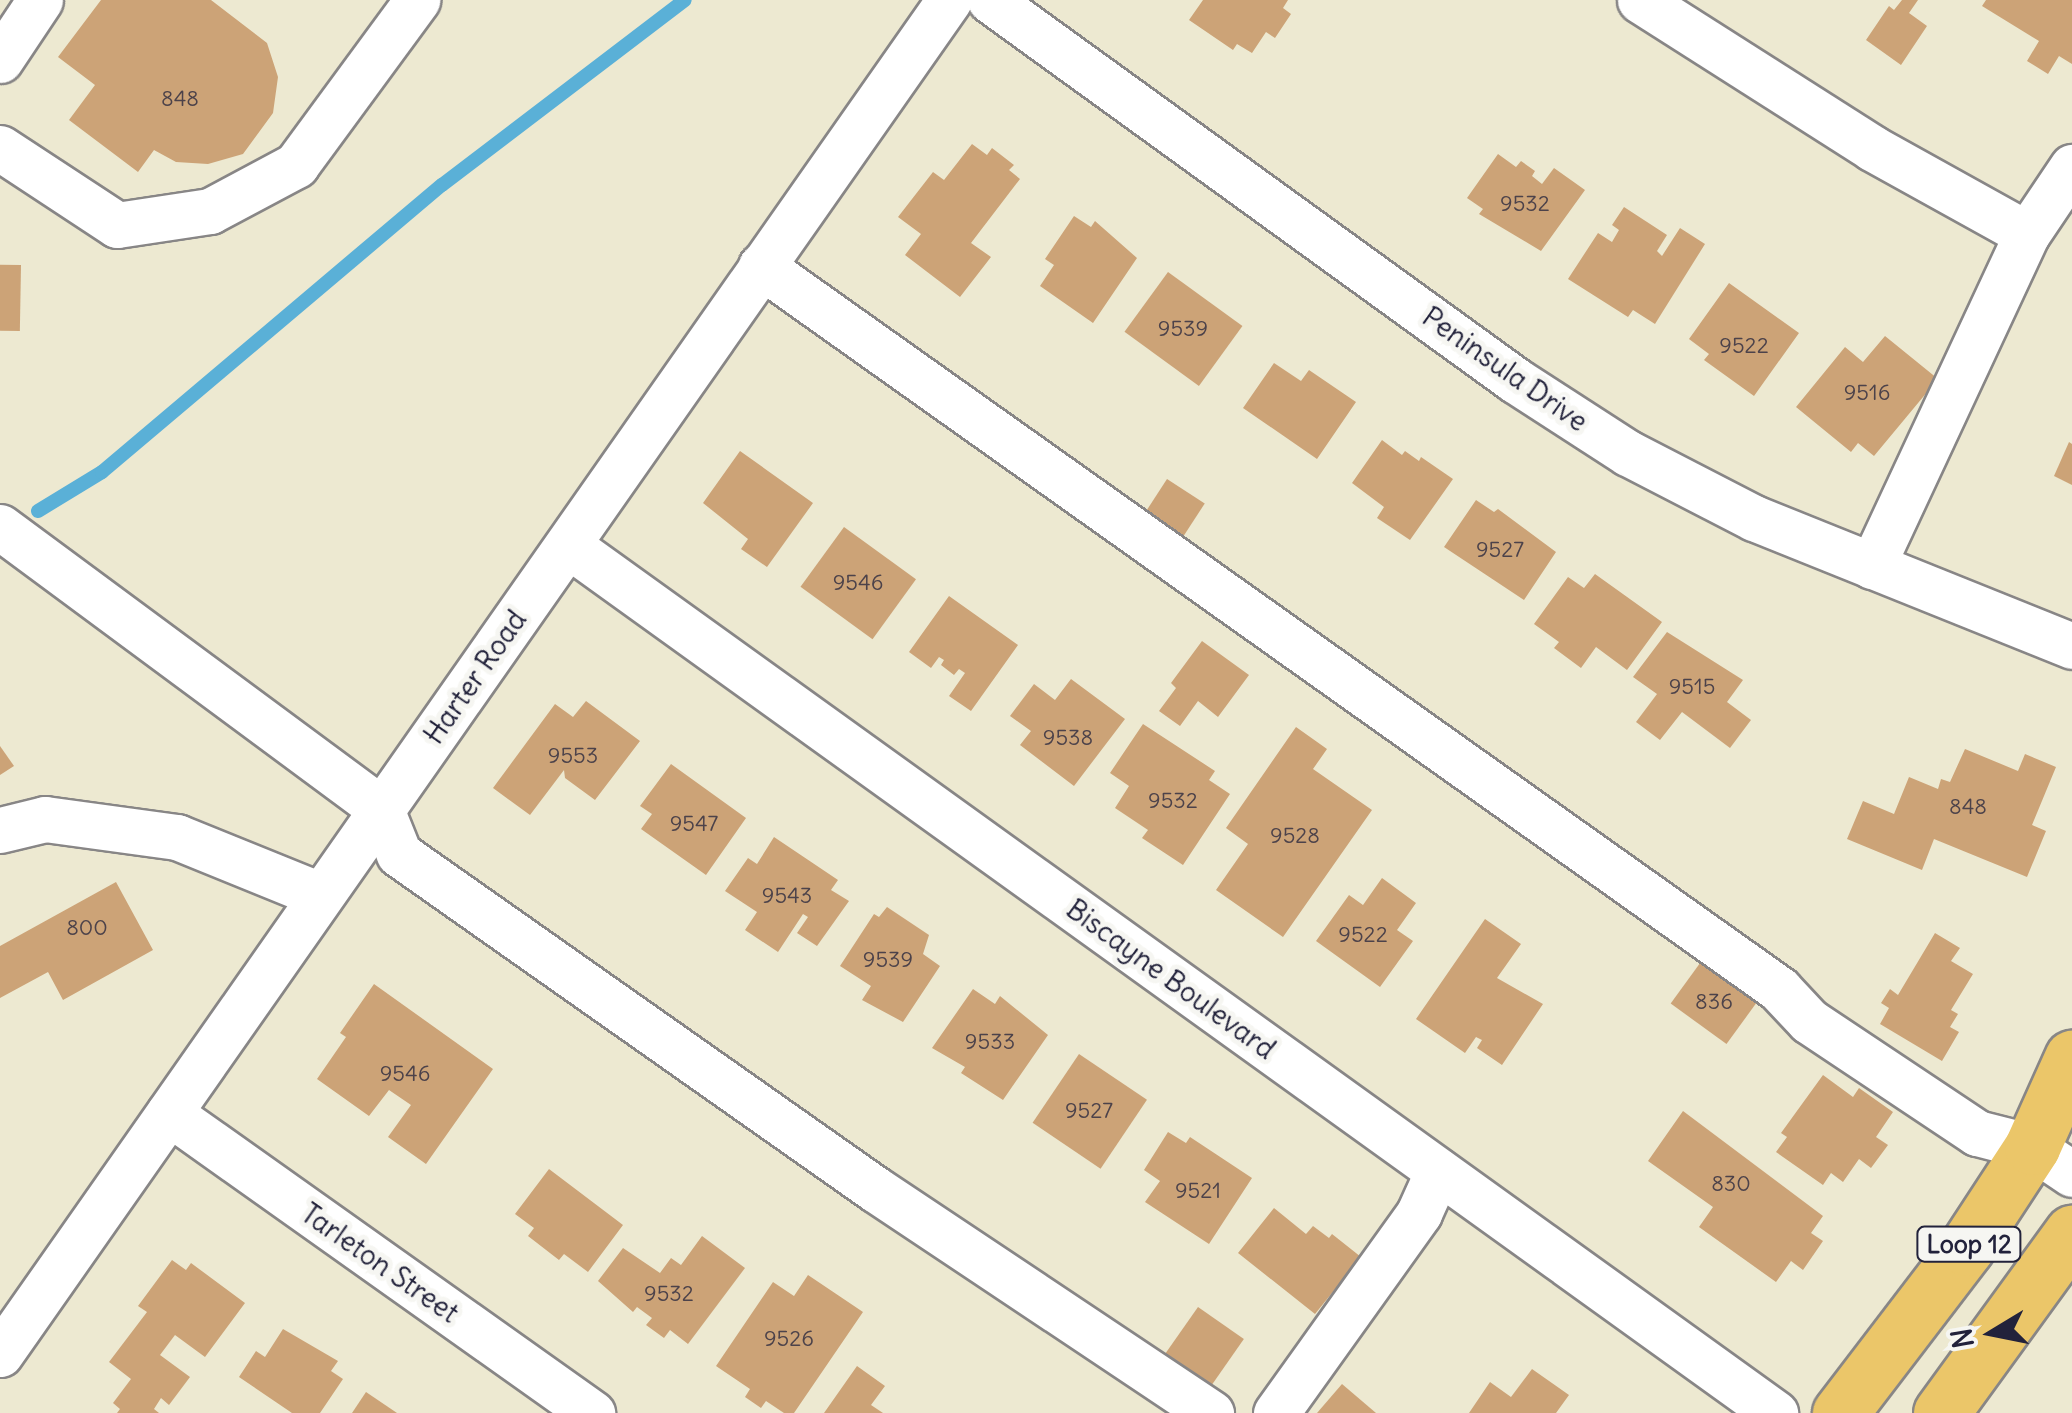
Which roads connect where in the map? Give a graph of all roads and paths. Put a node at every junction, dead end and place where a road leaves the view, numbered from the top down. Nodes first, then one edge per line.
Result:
1 (40, 0) edge
2 (417, 0) edge
3 (949, 0) edge
4 (990, 0) edge
5 (1640, 0) edge
6 (0, 60) edge
7 (0, 148) edge
8 (2072, 167) edge
9 (2027, 234) junction
10 (762, 266) junction
11 (0, 527) edge
12 (568, 544) junction
13 (1872, 566) junction
14 (2072, 646) edge
15 (381, 809) junction
16 (0, 830) edge
17 (320, 895) junction
18 (2072, 1058) edge
19 (168, 1113) junction
20 (2052, 1161) edge
21 (1438, 1171) junction
22 (2072, 1233) edge
23 (0, 1354) edge
24 (592, 1413) edge
25 (1211, 1413) edge
26 (1276, 1413) edge
27 (1775, 1413) edge
28 (1840, 1413) edge
29 (1941, 1413) edge

1 - 6 street
2 - 7 street
3 - 10 street, Harter Road
4 - 13 street, Peninsula Drive
5 - 9 street
8 - 9 street
9 - 13 street
10 - 12 street, Harter Road
10 - 20 street
11 - 15 street
12 - 15 street, Harter Road
12 - 21 street, Biscayne Boulevard
13 - 14 street, Peninsula Drive
15 - 17 street, Harter Road
15 - 25 street
16 - 17 street
17 - 19 street, Harter Road
18 - 20 main road, Loop 12
19 - 23 street, Harter Road
19 - 24 street, Tarleton Street
20 - 28 main road, Loop 12
21 - 26 street
21 - 27 street, Biscayne Boulevard
22 - 29 main road, Loop 12

